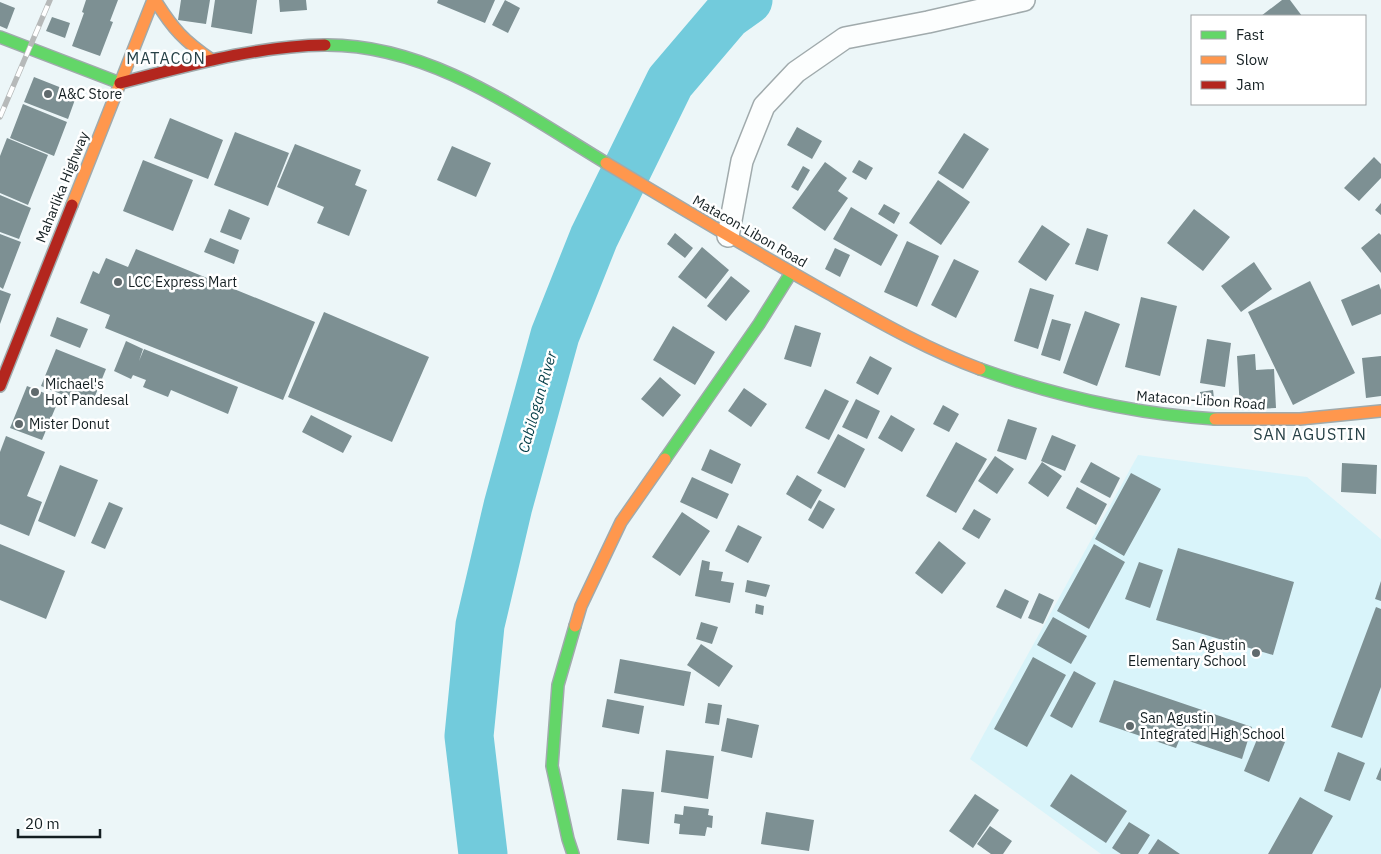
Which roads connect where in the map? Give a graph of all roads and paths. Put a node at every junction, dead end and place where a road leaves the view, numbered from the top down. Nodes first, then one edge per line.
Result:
1 (154, 0) edge
2 (1024, 0) edge
3 (0, 38) edge
4 (212, 60) junction
5 (120, 83) junction
6 (728, 236) junction
7 (791, 273) junction
8 (0, 386) edge
9 (1381, 411) edge
10 (573, 854) edge

1 - 4 main road
1 - 5 main road, Maharlika Highway
2 - 6 street
3 - 5 main road
4 - 5 main road, Matacon-Libon Road
4 - 6 main road, Matacon-Libon Road
5 - 8 main road, Maharlika Highway
6 - 7 main road, Matacon-Libon Road
7 - 9 main road, Matacon-Libon Road
7 - 10 main road

